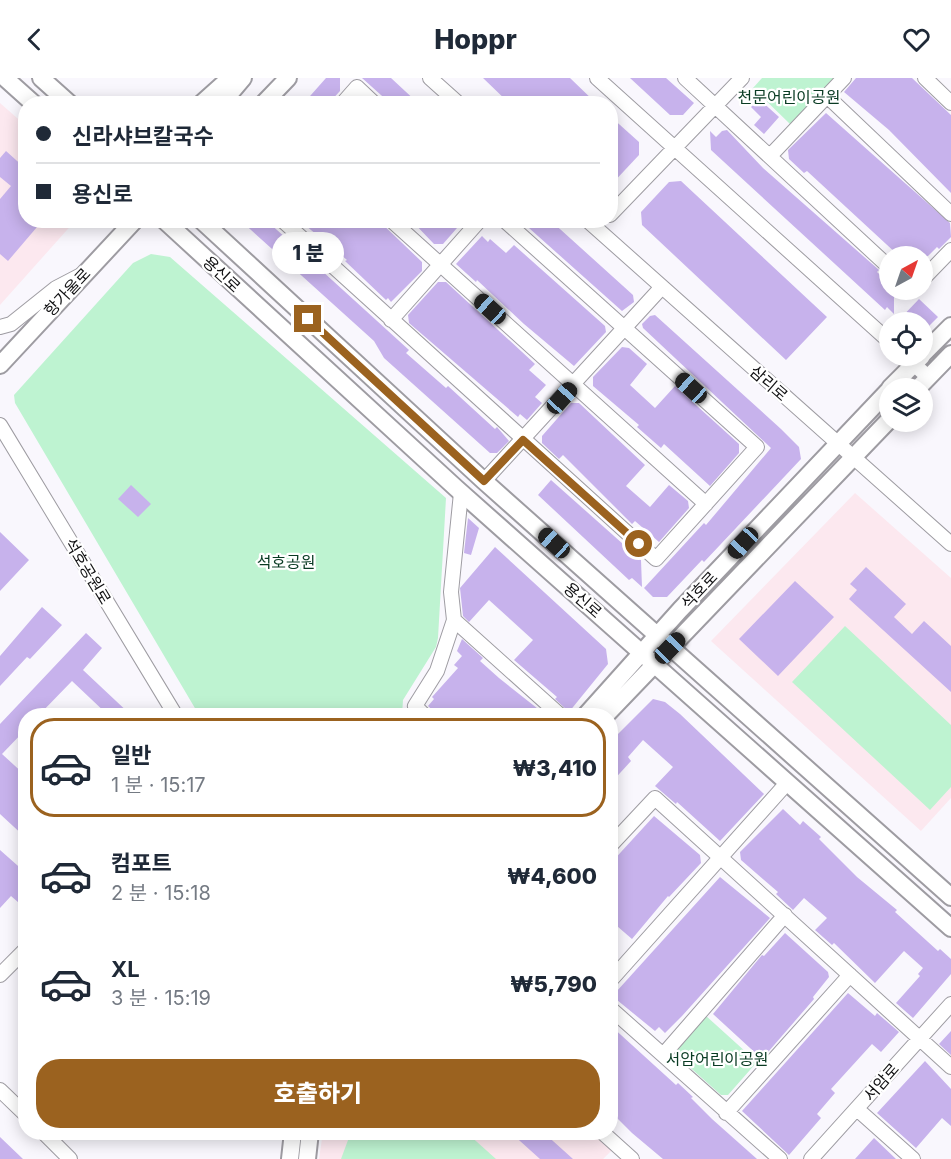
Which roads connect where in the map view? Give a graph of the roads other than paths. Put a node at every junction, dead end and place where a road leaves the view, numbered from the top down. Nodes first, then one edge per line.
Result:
1 (5, 78) edge
2 (41, 78) edge
3 (230, 78) edge
4 (243, 78) edge
5 (288, 78) edge
6 (430, 78) edge
7 (597, 78) edge
8 (685, 78) edge
9 (742, 78) edge
10 (844, 78) edge
11 (925, 78) edge
12 (25, 96) edge
13 (61, 96) edge
14 (210, 96) edge
15 (228, 96) edge
16 (271, 96) edge
17 (349, 96) edge
18 (367, 96) edge
19 (450, 96) edge
20 (617, 96) edge
21 (827, 96) junction
22 (618, 97) edge
23 (951, 103) edge
24 (716, 106) junction
25 (673, 148) junction
26 (770, 156) junction
27 (618, 206) edge
28 (951, 214) edge
29 (127, 228) edge
30 (173, 228) edge
31 (209, 228) edge
32 (291, 228) edge
33 (400, 228) edge
34 (473, 228) edge
35 (513, 228) edge
36 (601, 228) edge
37 (951, 250) edge
38 (879, 258) edge
39 (440, 264) junction
40 (933, 269) edge
41 (83, 273) junction
42 (661, 288) junction
43 (391, 320) junction
44 (951, 326) edge
45 (0, 327) edge
46 (624, 328) junction
47 (879, 332) edge
48 (933, 342) edge
49 (951, 354) edge
50 (0, 366) edge
51 (909, 366) edge
52 (899, 378) edge
53 (928, 378) edge
54 (574, 384) junction
55 (879, 400) edge
56 (0, 425) edge
57 (879, 431) edge
58 (523, 440) junction
59 (837, 443) junction
60 (854, 457) junction
61 (484, 481) junction
62 (461, 492) junction
63 (706, 504) junction
64 (951, 544) edge
65 (454, 620) junction
66 (657, 636) junction
67 (670, 648) junction
68 (648, 658) junction
69 (171, 708) edge
70 (421, 708) edge
71 (552, 708) edge
72 (594, 708) edge
73 (611, 708) edge
74 (787, 783) junction
75 (618, 837) edge
76 (721, 857) junction
77 (951, 897) edge
78 (785, 915) junction
79 (951, 928) edge
80 (18, 957) edge
81 (618, 972) edge
82 (0, 975) edge
83 (850, 975) junction
84 (951, 1004) edge
85 (618, 1015) edge
86 (919, 1038) junction
87 (663, 1054) junction
88 (951, 1067) edge
89 (0, 1090) edge
90 (18, 1107) edge
91 (857, 1108) junction
92 (726, 1113) junction
93 (51, 1140) edge
94 (292, 1140) edge
95 (309, 1140) edge
96 (610, 1140) edge
97 (627, 1157) edge
98 (70, 1159) edge
99 (290, 1159) edge
100 (307, 1159) edge
101 (780, 1159) edge
102 (811, 1159) edge
103 (913, 1159) edge

1 - 12 main road
2 - 13 main road
3 - 14 main road
4 - 15 main road
5 - 16 main road
6 - 19 street
7 - 20 street
8 - 24 street
9 - 24 street
10 - 21 street
11 - 23 street
17 - 18 street
21 - 26 street
21 - 28 street
22 - 25 street
24 - 25 street
24 - 26 street
25 - 27 street
25 - 47 street
26 - 38 street
29 - 41 main road, 항가울로
30 - 62 main road, 용신로
31 - 61 main road, 용신로
32 - 43 street
33 - 39 street
34 - 39 street
35 - 46 street
36 - 42 street, 삼리로
37 - 40 street
39 - 43 street
39 - 54 street
41 - 45 street
41 - 50 main road, 항가울로
42 - 46 street
42 - 59 street, 삼리로
43 - 58 street
44 - 48 main road, 석호로
46 - 54 street
46 - 63 street
49 - 53 main road
51 - 52 main road, 석호로
54 - 58 street
54 - 63 street
55 - 59 main road, 석호로
56 - 69 street, 석호공원로
57 - 60 main road, 석호로
58 - 61 street
58 - 63 street
59 - 60 street, 삼리로
59 - 66 main road, 석호로
60 - 64 street, 삼리로
60 - 67 main road, 석호로
61 - 66 main road, 용신로
62 - 65 street
62 - 68 main road, 용신로
65 - 70 street
65 - 71 street
66 - 67 main road, 용신로
66 - 68 main road, 석호로
67 - 68 main road, 석호로
67 - 77 main road, 용신로
68 - 72 main road, 석호로
68 - 73 main road, 석호로
68 - 74 main road, 용신로
74 - 76 street
74 - 79 main road, 용신로
75 - 76 street
76 - 78 street
76 - 81 street
78 - 83 street
78 - 87 street
80 - 82 street
83 - 86 street
83 - 92 street
84 - 86 street, 서암로
85 - 87 street
86 - 88 street
86 - 91 street, 서암로
87 - 92 street
89 - 90 street
91 - 102 street, 서암로
91 - 103 street
92 - 101 street
93 - 98 street
94 - 99 main road
95 - 100 main road
96 - 97 street

